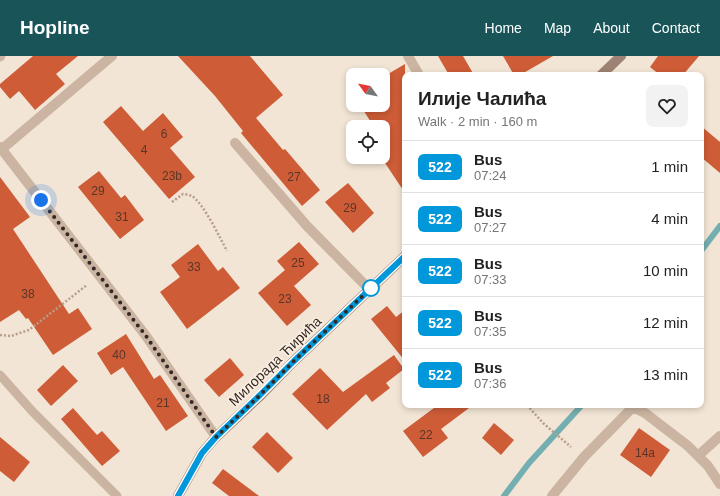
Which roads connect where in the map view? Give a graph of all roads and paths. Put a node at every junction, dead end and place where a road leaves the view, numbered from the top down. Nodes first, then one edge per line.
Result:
1 (112, 56) edge
2 (408, 56) edge
3 (621, 56) edge
4 (417, 72) edge
5 (604, 72) edge
6 (235, 143) dead end
7 (1, 148) edge
8 (172, 202) dead end
9 (228, 251) dead end
10 (402, 259) edge
11 (99, 275) junction
12 (370, 290) junction
13 (0, 336) edge
14 (0, 375) edge
15 (530, 408) edge
16 (720, 436) edge
17 (216, 437) junction
18 (568, 445) dead end
19 (699, 455) junction
20 (720, 484) edge
21 (117, 496) edge
22 (178, 496) edge
23 (552, 496) edge

1 - 7 street
2 - 4 street
3 - 5 street
6 - 12 street
7 - 11 street
8 - 9 path
10 - 12 street, Милорада Ћирића
11 - 13 path
11 - 17 street
12 - 17 street, Милорада Ћирића
14 - 21 lane
15 - 18 path
16 - 19 street
17 - 22 street, Милорада Ћирића
19 - 20 street
19 - 23 street

